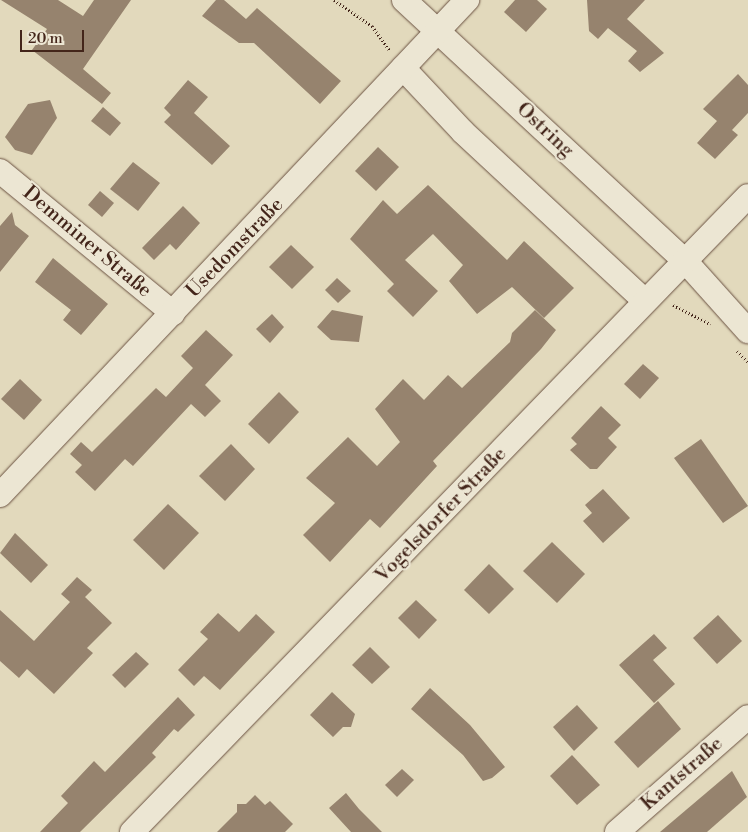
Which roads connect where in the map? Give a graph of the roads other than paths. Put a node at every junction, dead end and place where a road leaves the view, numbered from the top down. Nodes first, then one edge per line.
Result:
1 (404, 0) edge
2 (467, 0) edge
3 (439, 30) junction
4 (403, 68) junction
5 (0, 171) edge
6 (748, 196) edge
7 (686, 262) junction
8 (645, 301) junction
9 (173, 313) junction
10 (739, 337) edge
11 (0, 494) edge
12 (748, 717) edge
13 (132, 832) edge
14 (617, 832) edge

1 - 3 street, Ostring
2 - 3 street, Usedomstraße
3 - 4 street, Usedomstraße
3 - 7 street, Ostring
4 - 8 street
4 - 9 street, Usedomstraße
5 - 9 street, Demminer Straße
6 - 7 street, Vogelsdorfer Straße
7 - 8 street, Vogelsdorfer Straße
7 - 10 street, Ostring
8 - 13 street, Vogelsdorfer Straße
9 - 11 street, Usedomstraße
12 - 14 street, Kantstraße

